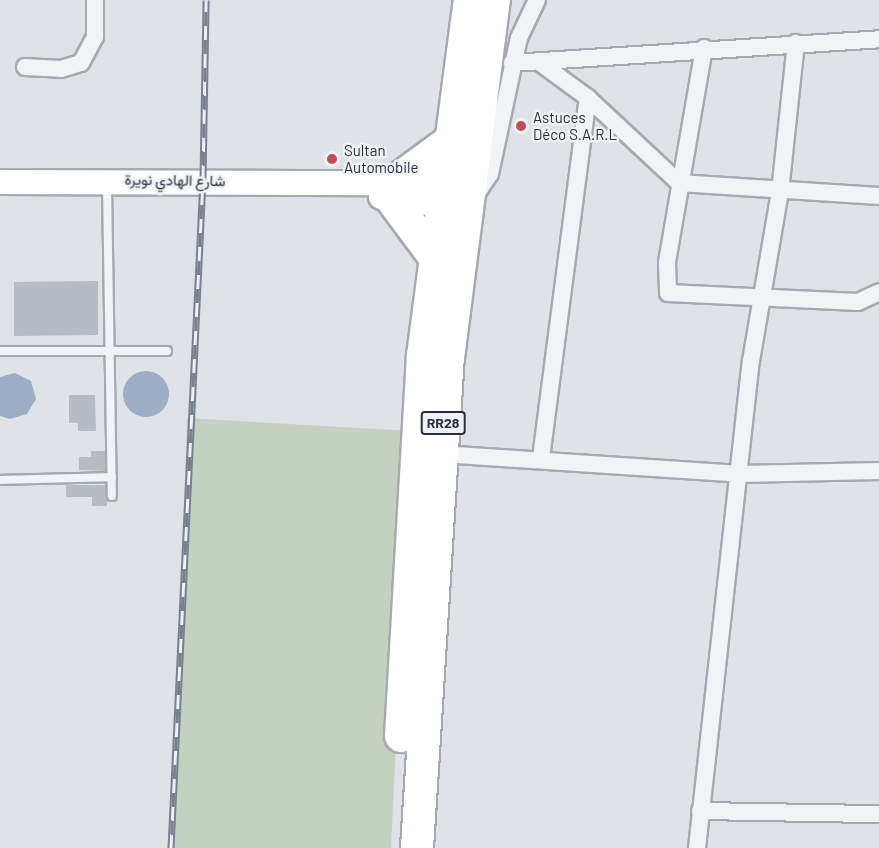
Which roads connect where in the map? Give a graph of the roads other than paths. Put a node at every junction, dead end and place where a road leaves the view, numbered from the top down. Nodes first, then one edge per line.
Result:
1 (95, 0) edge
2 (470, 0) edge
3 (494, 0) edge
4 (537, 0) edge
5 (879, 39) edge
6 (796, 43) junction
7 (704, 48) junction
8 (539, 62) junction
9 (512, 63) junction
10 (25, 67) dead end
11 (588, 98) junction
12 (453, 139) junction
13 (107, 179) junction
14 (0, 182) edge
15 (679, 183) junction
16 (394, 191) junction
17 (780, 192) junction
18 (460, 194) junction
19 (879, 196) edge
20 (434, 256) junction
21 (879, 292) edge
22 (764, 301) junction
23 (111, 350) junction
24 (0, 351) edge
25 (167, 351) dead end
26 (441, 454) junction
27 (541, 458) junction
28 (879, 471) edge
29 (740, 474) junction
30 (112, 477) junction
31 (0, 480) edge
32 (112, 496) dead end
33 (700, 811) junction
34 (879, 814) edge
35 (397, 848) edge
36 (417, 848) edge
37 (697, 848) edge

1 - 10 street
2 - 12 highway, RR28
3 - 18 highway, RR28
4 - 9 street
5 - 6 street
6 - 7 street
6 - 17 street
7 - 8 street
7 - 15 street
8 - 9 street
8 - 11 street
9 - 18 street
11 - 15 street
11 - 27 street
12 - 16 highway
12 - 18 highway, RR28
13 - 14 street, شارع الهادي نويرة
13 - 16 street, شارع الهادي نويرة
13 - 23 lane
15 - 17 street
15 - 22 street
16 - 18 street, شارع الهادي نويرة
16 - 20 highway
17 - 19 street
17 - 22 street
18 - 20 highway, RR28
18 - 26 highway, RR28
20 - 35 highway, RR28
21 - 22 street
22 - 29 street
23 - 24 lane
23 - 25 lane
23 - 30 lane
26 - 27 street
26 - 36 highway, RR28
27 - 29 street
28 - 29 street
29 - 33 street
30 - 31 lane
30 - 32 lane
33 - 34 street
33 - 37 street

